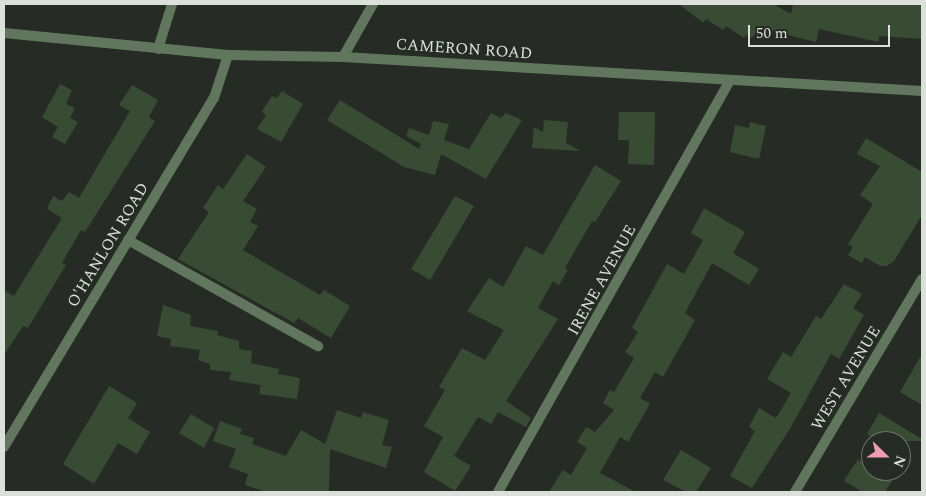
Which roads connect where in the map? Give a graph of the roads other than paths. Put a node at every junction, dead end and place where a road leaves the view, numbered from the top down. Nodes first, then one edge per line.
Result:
1 (172, 4) edge
2 (373, 4) edge
3 (4, 33) edge
4 (158, 48) junction
5 (228, 55) junction
6 (343, 57) junction
7 (730, 81) junction
8 (922, 91) edge
9 (128, 240) junction
10 (922, 279) edge
11 (318, 346) dead end
12 (4, 447) edge
13 (498, 492) edge
14 (795, 492) edge

1 - 4 street
2 - 6 street
3 - 4 street, CAMERON ROAD
4 - 5 street, CAMERON ROAD
5 - 6 street, CAMERON ROAD
5 - 9 street, O'HANLON ROAD
6 - 7 street, CAMERON ROAD
7 - 8 street, CAMERON ROAD
7 - 13 street, IRENE AVENUE
9 - 11 street
9 - 12 street, O'HANLON ROAD
10 - 14 street, WEST AVENUE

